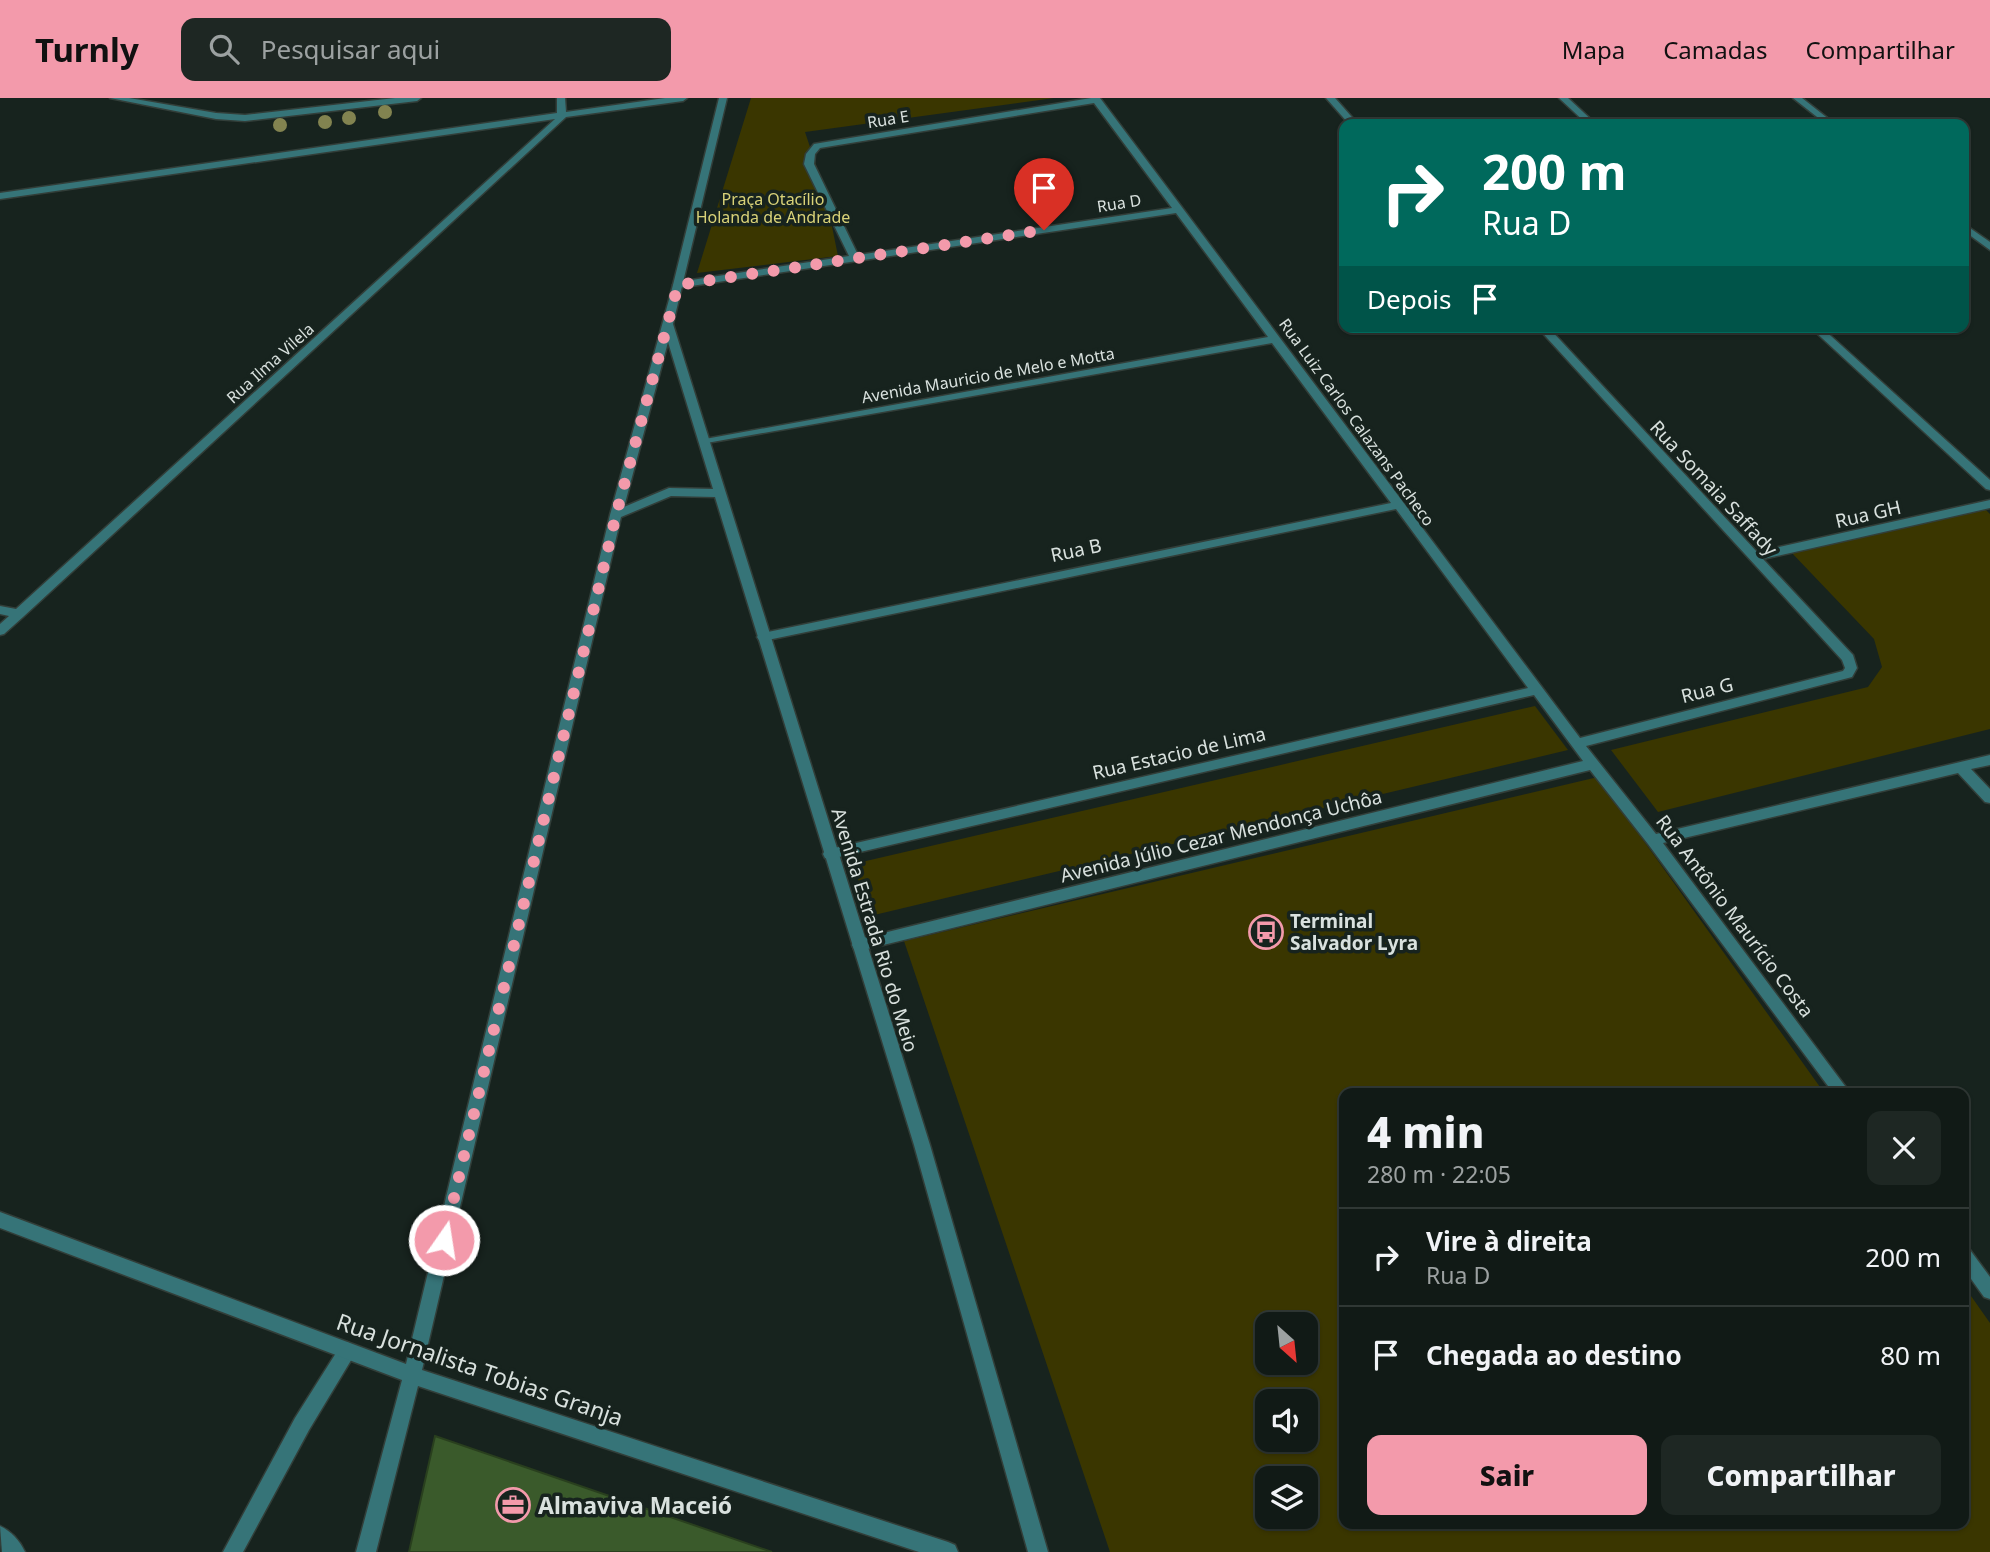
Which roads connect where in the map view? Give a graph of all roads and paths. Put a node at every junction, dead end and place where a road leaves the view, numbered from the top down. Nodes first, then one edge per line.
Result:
1 (114, 98) edge
2 (417, 98) edge
3 (561, 98) edge
4 (683, 98) edge
5 (723, 98) edge
6 (1330, 98) edge
7 (1563, 98) edge
8 (1797, 98) edge
9 (1096, 99) edge
10 (562, 117) junction
11 (1349, 119) edge
12 (1586, 119) edge
13 (1824, 119) edge
14 (0, 196) edge
15 (1179, 209) junction
16 (1969, 231) edge
17 (1990, 247) edge
18 (855, 258) junction
19 (678, 285) junction
20 (666, 322) junction
21 (1548, 333) edge
22 (1822, 333) edge
23 (1276, 339) junction
24 (705, 442) junction
25 (1990, 486) edge
26 (719, 493) junction
27 (1990, 504) edge
28 (1398, 505) junction
29 (616, 515) junction
30 (1754, 557) junction
31 (0, 610) edge
32 (19, 614) junction
33 (0, 631) edge
34 (763, 637) junction
35 (1847, 674) joint
36 (1537, 690) junction
37 (1577, 744) junction
38 (1990, 760) edge
39 (1593, 764) junction
40 (1961, 767) junction
41 (1990, 798) edge
42 (1653, 840) junction
43 (830, 854) junction
44 (859, 946) junction
45 (1839, 1088) edge
46 (0, 1220) edge
47 (1969, 1262) edge
48 (1990, 1291) edge
49 (347, 1350) junction
50 (412, 1375) junction
51 (0, 1536) edge
52 (15, 1552) edge
53 (233, 1552) edge
54 (366, 1552) edge
55 (948, 1552) edge
56 (1038, 1552) edge

1 - 2 street
3 - 10 street
4 - 10 street
5 - 19 street
6 - 11 street
7 - 12 street
8 - 13 street
9 - 15 street, Rua Luiz Carlos Calazans Pacheco
9 - 18 street, Rua E
10 - 14 street
10 - 32 street, Rua Ilma Vilela
15 - 18 street, Rua D
15 - 23 street, Rua Luiz Carlos Calazans Pacheco
16 - 17 street
18 - 19 street, Rua D
19 - 20 street
20 - 24 street, Avenida Estrada Rio do Meio
20 - 29 street
21 - 30 street, Rua Somaia Saffady
22 - 25 street
23 - 24 street, Avenida Mauricio de Melo e Motta
23 - 28 street, Rua Luiz Carlos Calazans Pacheco
24 - 26 street, Avenida Estrada Rio do Meio
26 - 29 street
26 - 34 street, Avenida Estrada Rio do Meio
27 - 30 street, Rua GH
28 - 34 street, Rua B
28 - 36 street, Rua Luiz Carlos Calazans Pacheco
29 - 50 street
30 - 35 street, Rua Somaia Saffady
31 - 32 street
32 - 33 street, Rua Ilma Vilela
34 - 43 street, Avenida Estrada Rio do Meio
35 - 37 street, Rua G
36 - 37 street, Rua Luiz Carlos Calazans Pacheco
36 - 43 street, Rua Estacio de Lima
37 - 39 street, Rua Luiz Carlos Calazans Pacheco
38 - 40 street
39 - 42 street, Rua Antônio Maurício Costa
39 - 44 street, Avenida Júlio Cezar Mendonça Uchôa
40 - 41 street
40 - 42 street
42 - 45 street, Rua Antônio Maurício Costa
43 - 44 street, Avenida Estrada Rio do Meio
44 - 56 street, Avenida Estrada Rio do Meio
46 - 49 street, Rua Jornalista Tobias Granja
47 - 48 street
49 - 50 street, Rua Jornalista Tobias Granja
49 - 53 street
50 - 54 street
50 - 55 street, Rua Jornalista Tobias Granja
51 - 52 street

